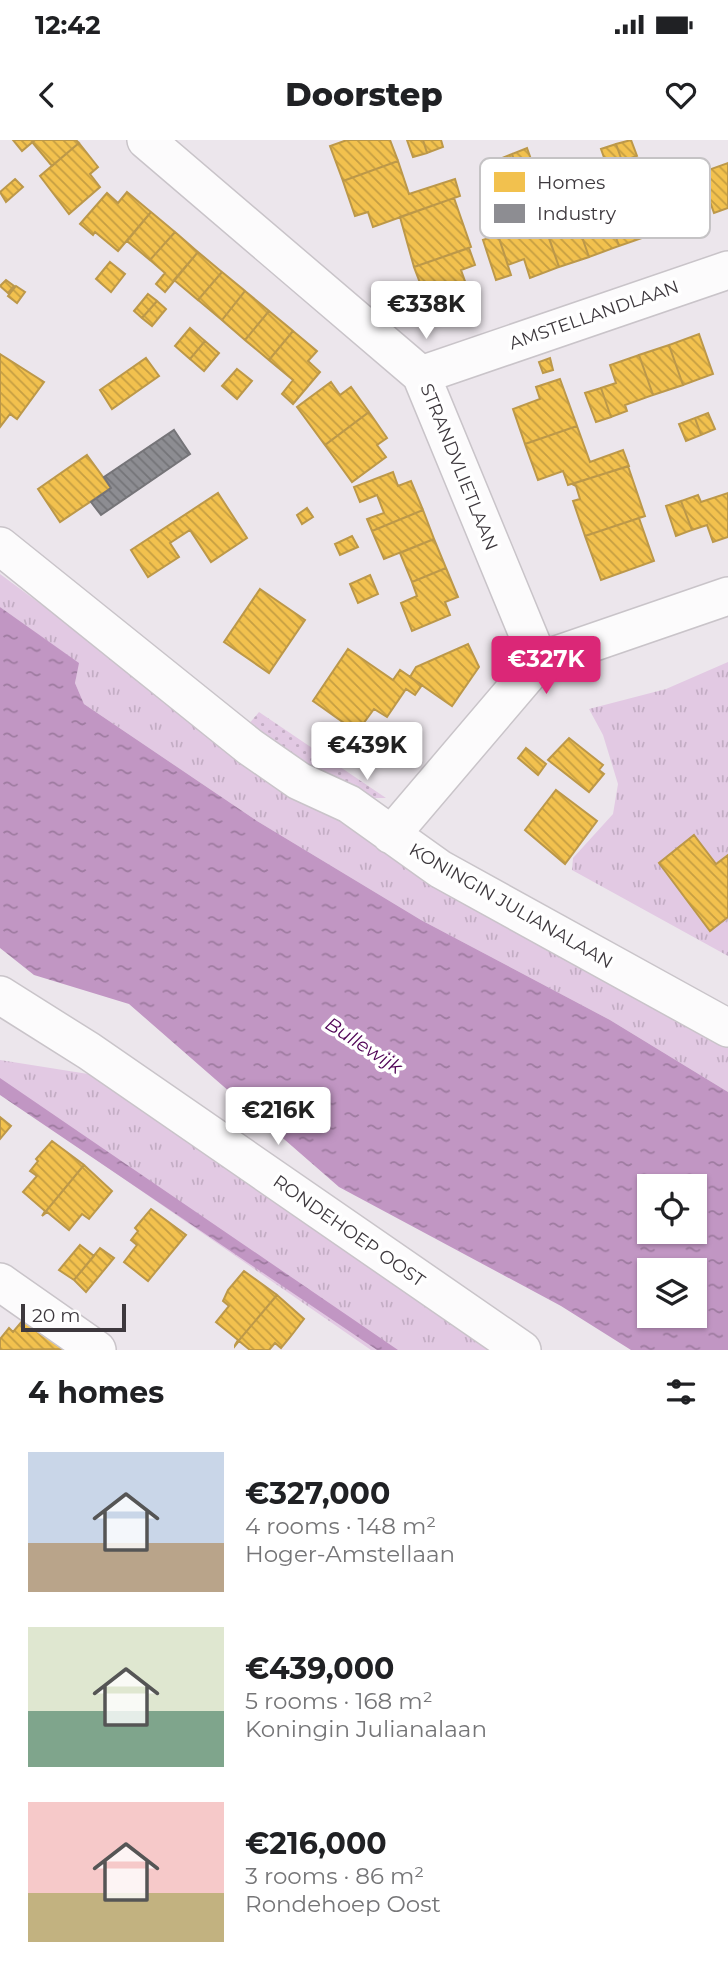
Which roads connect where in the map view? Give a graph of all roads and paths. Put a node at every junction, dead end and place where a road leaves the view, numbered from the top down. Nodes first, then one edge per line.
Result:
1 (150, 141) edge
2 (728, 270) edge
3 (421, 375) junction
4 (0, 546) edge
5 (728, 596) edge
6 (539, 660) junction
7 (391, 835) junction
8 (0, 995) edge
9 (728, 1028) edge
10 (0, 1282) edge
11 (97, 1350) edge
12 (522, 1350) edge

1 - 3 street, STRANDVLIETLAAN
2 - 3 street, AMSTELLANDLAAN
3 - 6 street, STRANDVLIETLAAN
4 - 7 street, KONINGIN JULIANALAAN
5 - 6 street
6 - 7 street
7 - 9 street, KONINGIN JULIANALAAN
8 - 12 street, RONDEHOEP OOST
10 - 11 street

